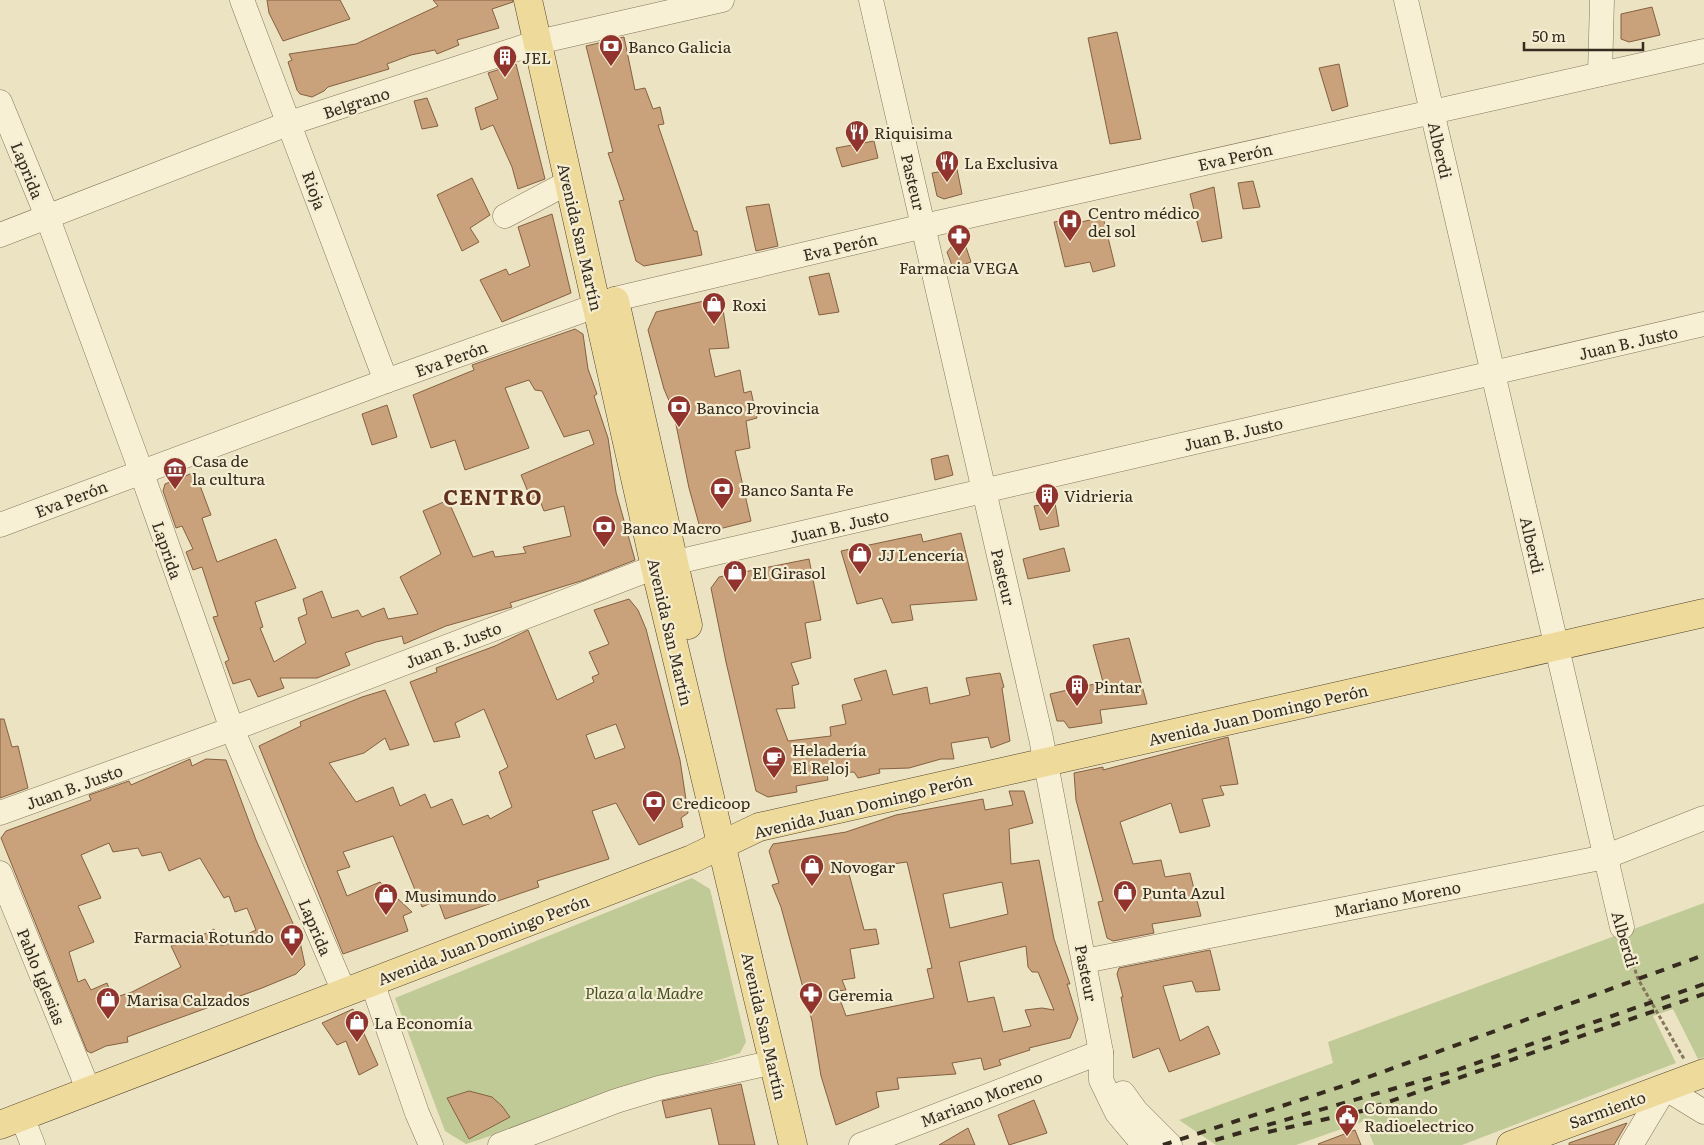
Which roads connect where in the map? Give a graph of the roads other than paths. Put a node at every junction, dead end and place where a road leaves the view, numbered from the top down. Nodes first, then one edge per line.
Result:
1 (242, 0) edge
2 (528, 0) edge
3 (547, 0) edge
4 (722, 0) edge
5 (871, 0) edge
6 (1406, 0) edge
7 (1602, 0) edge
8 (547, 40) junction
9 (1704, 51) edge
10 (1600, 74) junction
11 (0, 102) edge
12 (1432, 112) junction
13 (290, 123) junction
14 (569, 182) junction
15 (47, 216) junction
16 (505, 216) dead end
17 (924, 226) junction
18 (0, 235) edge
19 (606, 302) junction
20 (1704, 324) edge
21 (1493, 373) junction
22 (386, 381) junction
23 (141, 471) junction
24 (984, 491) junction
25 (0, 525) edge
26 (664, 564) junction
27 (1704, 599) edge
28 (1704, 613) edge
29 (1555, 640) junction
30 (232, 729) junction
31 (1045, 756) junction
32 (0, 813) edge
33 (1704, 818) edge
34 (728, 832) junction
35 (1605, 856) junction
36 (0, 872) edge
37 (1622, 927) road end
38 (1084, 961) junction
39 (372, 982) junction
40 (341, 986) junction
41 (1101, 1052) junction
42 (774, 1062) junction
43 (1699, 1075) edge
44 (88, 1085) junction
45 (1665, 1088) junction
46 (1704, 1112) edge
47 (7, 1117) edge
48 (33, 1145) edge
49 (431, 1145) edge
50 (500, 1145) edge
51 (793, 1145) edge
52 (811, 1145) edge
53 (861, 1145) edge
54 (1144, 1145) edge
55 (1170, 1145) edge
56 (1511, 1145) edge
57 (1631, 1145) edge

1 - 13 street, Rioja
2 - 8 main road, Avenida San Martín
3 - 8 main road, Avenida San Martín
4 - 8 street, Belgrano
5 - 17 street, Pasteur
6 - 12 street, Alberdi
7 - 10 street
8 - 13 street, Belgrano
8 - 14 main road, Avenida San Martín
8 - 19 main road, Avenida San Martín
9 - 10 street, Eva Perón
10 - 12 street, Eva Perón
11 - 15 street, Laprida
12 - 17 street, Eva Perón
12 - 21 street, Alberdi
13 - 15 street, Belgrano
13 - 22 street, Rioja
14 - 16 street
14 - 19 main road, Avenida San Martín
15 - 18 street, Belgrano
15 - 23 street, Laprida
17 - 19 street, Eva Perón
17 - 24 street, Pasteur
19 - 22 street, Eva Perón
19 - 26 main road, Avenida San Martín
20 - 21 street, Juan B. Justo
21 - 24 street, Juan B. Justo
21 - 29 street, Alberdi
22 - 23 street, Eva Perón
23 - 25 street, Eva Perón
23 - 30 street, Laprida
24 - 26 street, Juan B. Justo
24 - 31 street, Pasteur
26 - 30 street, Juan B. Justo
26 - 34 main road, Avenida San Martín
27 - 29 main road, Avenida Juan Domingo Perón
28 - 29 main road, Avenida Juan Domingo Perón
29 - 31 main road, Avenida Juan Domingo Perón
29 - 35 street, Alberdi
30 - 32 street, Juan B. Justo
30 - 40 street, Laprida
31 - 34 main road, Avenida Juan Domingo Perón
31 - 38 street, Pasteur
33 - 35 street, Mariano Moreno
34 - 39 main road, Avenida Juan Domingo Perón
34 - 40 main road, Avenida Juan Domingo Perón
34 - 42 main road, Avenida San Martín
34 - 52 main road, Avenida San Martín
35 - 37 street, Alberdi
35 - 38 street, Mariano Moreno
36 - 44 street, Pablo Iglesias
38 - 41 street, Pasteur
39 - 40 main road, Avenida Juan Domingo Perón
39 - 49 street
40 - 44 main road, Avenida Juan Domingo Perón
41 - 53 street, Mariano Moreno
41 - 54 street, Pasteur
41 - 55 street
42 - 50 street
42 - 51 main road, Avenida San Martín
43 - 45 main road, Sarmiento
44 - 47 main road, Avenida Juan Domingo Perón
45 - 46 street
45 - 56 main road, Sarmiento
45 - 57 street
47 - 48 street

